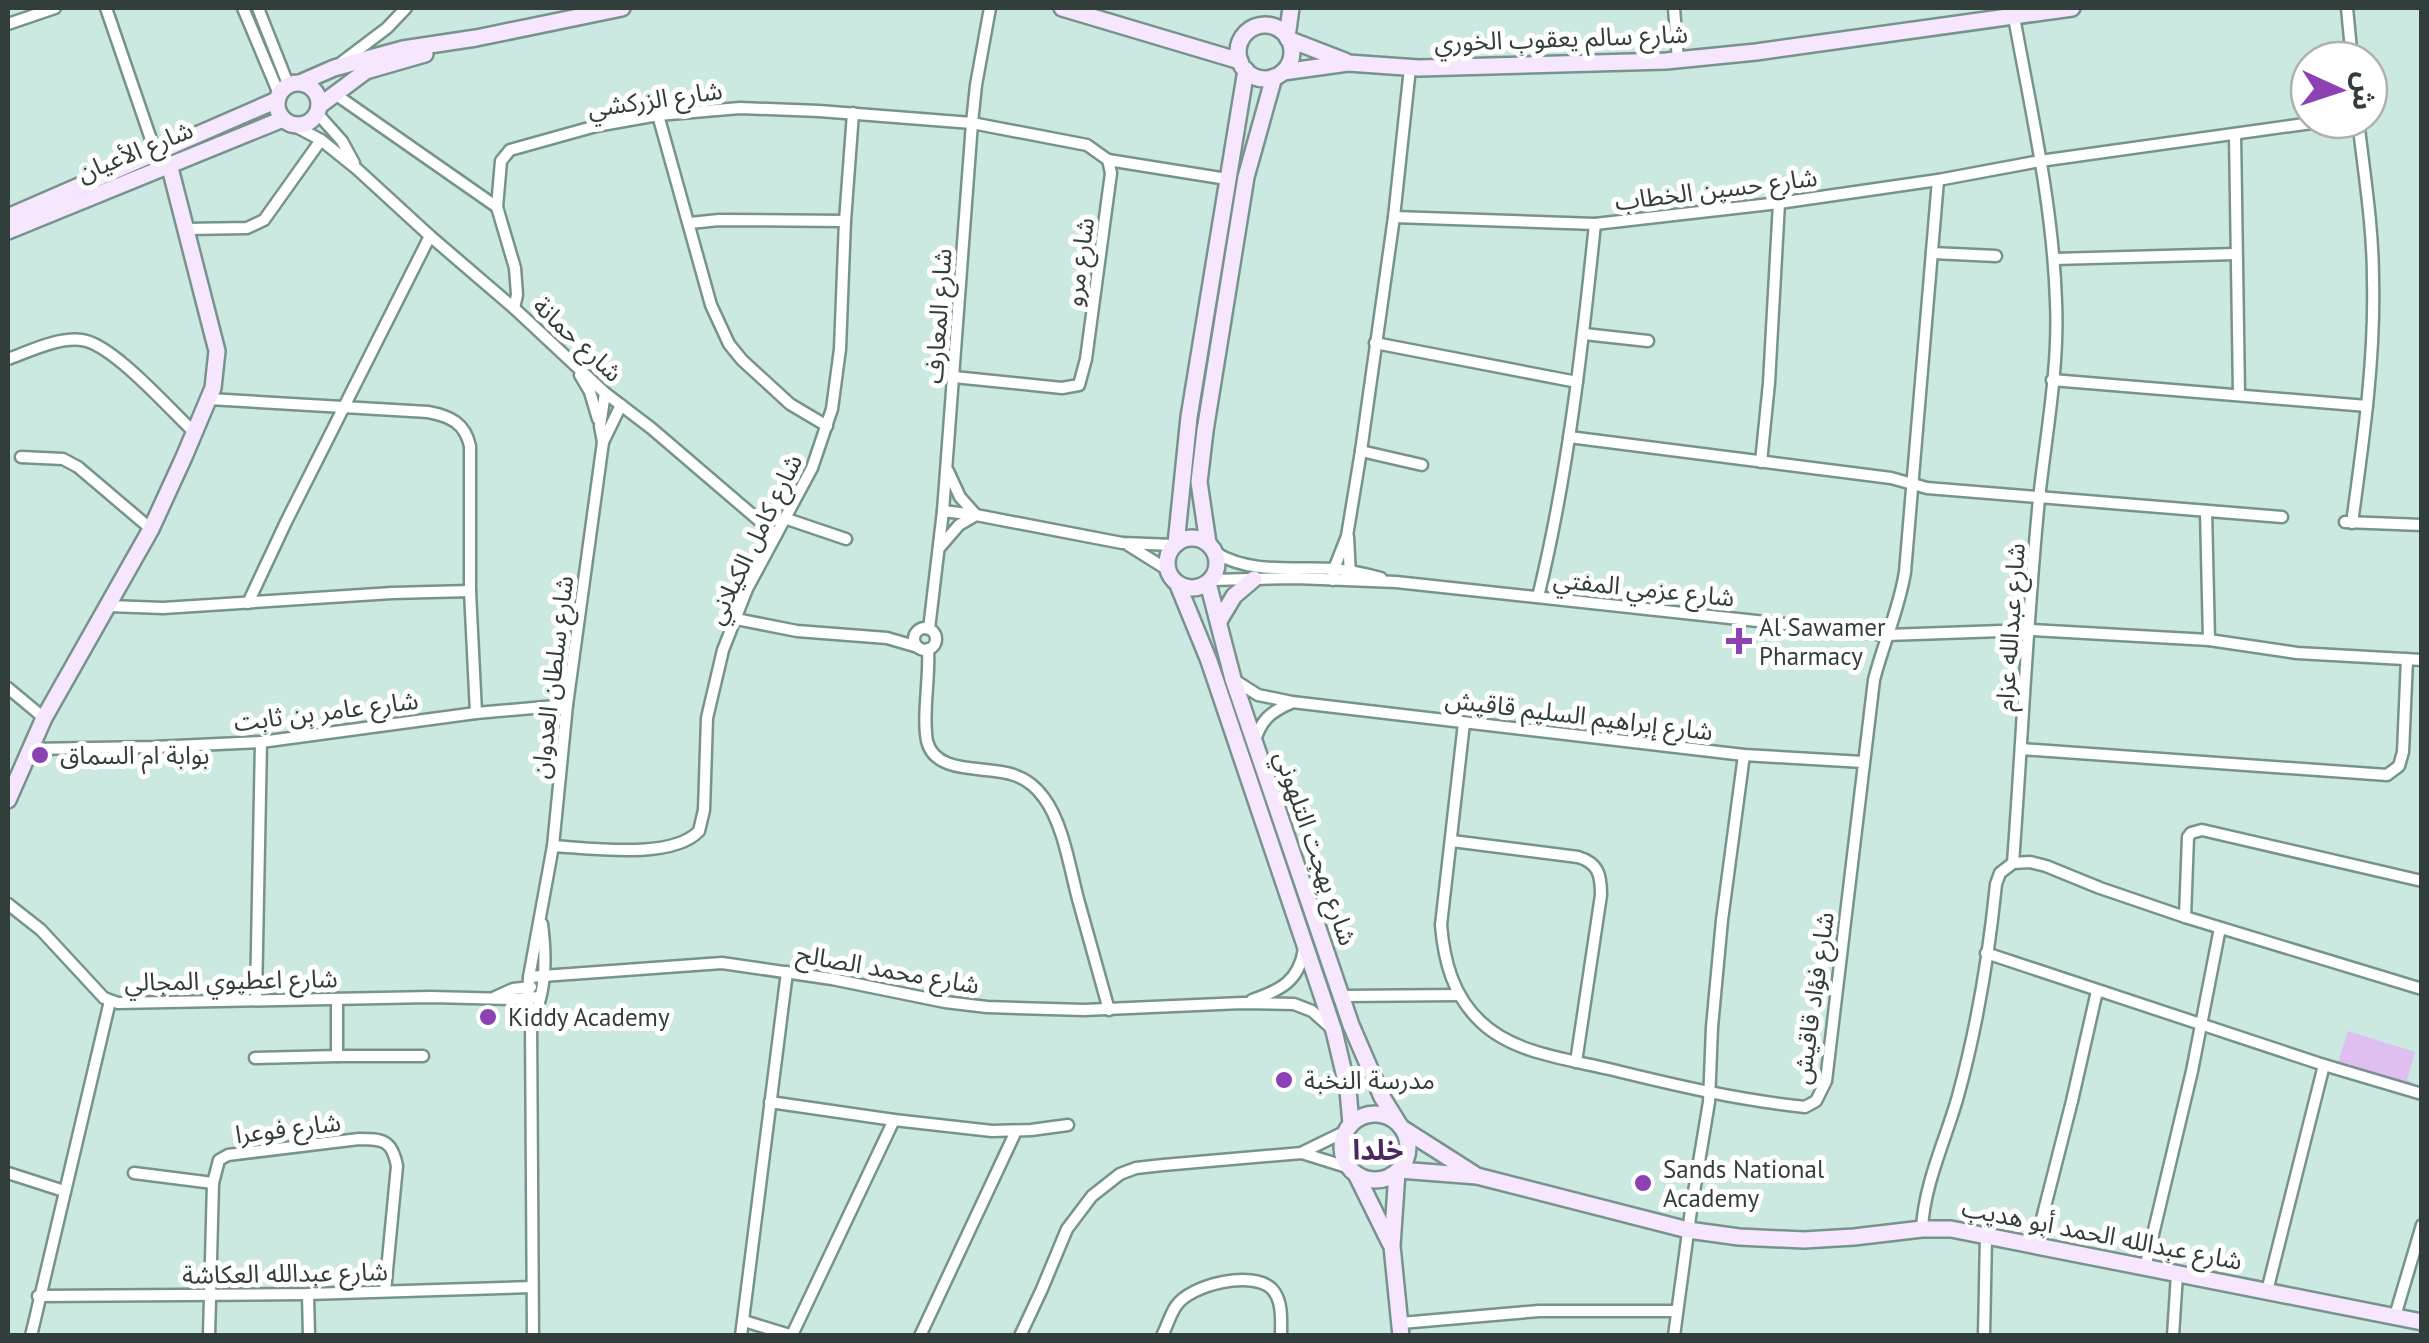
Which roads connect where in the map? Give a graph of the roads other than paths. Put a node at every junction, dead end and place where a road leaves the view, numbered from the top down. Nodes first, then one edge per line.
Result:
1 (54, 8) edge
2 (106, 8) edge
3 (243, 8) edge
4 (258, 8) edge
5 (406, 8) edge
6 (622, 8) edge
7 (990, 8) edge
8 (1062, 8) edge
9 (1263, 8) edge
10 (1291, 8) edge
11 (1674, 8) edge
12 (2072, 8) edge
13 (2347, 8) edge
14 (1092, 11) edge
15 (2014, 17) junction
16 (8, 24) edge
17 (1256, 27) junction
18 (388, 28) junction
19 (476, 38) junction
20 (1288, 38) junction
21 (2350, 40) edge
22 (403, 49) junction
23 (1678, 60) junction
24 (1348, 63) junction
25 (1243, 66) junction
26 (334, 68) junction
27 (1410, 68) junction
28 (1279, 75) junction
29 (286, 90) junction
30 (335, 94) junction
31 (318, 109) junction
32 (853, 113) junction
33 (658, 114) junction
34 (287, 121) junction
35 (972, 123) junction
36 (2289, 126) edge
37 (2236, 134) junction
38 (321, 140) junction
39 (2360, 140) edge
40 (155, 151) junction
41 (1108, 160) junction
42 (2040, 161) junction
43 (169, 164) junction
44 (357, 169) junction
45 (1227, 179) junction
46 (1938, 180) junction
47 (1779, 202) junction
48 (497, 207) junction
49 (8, 216) edge
50 (1394, 217) junction
51 (845, 221) junction
52 (690, 222) junction
53 (1595, 224) junction
54 (186, 229) junction
55 (430, 236) junction
56 (1932, 253) junction
57 (2236, 254) junction
58 (1996, 256) dead end
59 (2054, 258) junction
60 (514, 308) junction
61 (1584, 334) junction
62 (1648, 341) dead end
63 (1375, 344) junction
64 (8, 360) edge
65 (574, 365) junction
66 (954, 377) junction
67 (2052, 380) junction
68 (1577, 382) junction
69 (605, 392) junction
70 (2239, 394) junction
71 (209, 398) junction
72 (620, 405) junction
73 (346, 406) junction
74 (2367, 406) junction
75 (600, 426) junction
76 (826, 426) junction
77 (195, 433) junction
78 (1569, 437) junction
79 (603, 442) junction
80 (1360, 451) junction
81 (22, 457) dead end
82 (1762, 462) junction
83 (946, 465) junction
84 (1422, 465) dead end
85 (1913, 486) junction
86 (2039, 498) junction
87 (2206, 510) junction
88 (942, 511) junction
89 (976, 515) junction
90 (2282, 517) dead end
91 (787, 519) junction
92 (2422, 524) edge
93 (150, 530) junction
94 (776, 534) junction
95 (1348, 536) junction
96 (846, 539) dead end
97 (1122, 542) junction
98 (1175, 544) junction
99 (1212, 548) junction
100 (939, 552) junction
101 (1168, 570) junction
102 (1334, 574) junction
103 (1350, 576) junction
104 (1254, 579) junction
105 (1210, 582) junction
106 (1178, 584) junction
107 (470, 591) junction
108 (1538, 597) junction
109 (248, 603) junction
110 (109, 606) junction
111 (736, 619) junction
112 (1219, 622) junction
113 (924, 629) junction
114 (2030, 630) junction
115 (1887, 635) junction
116 (887, 638) junction
117 (2208, 640) junction
118 (923, 648) junction
119 (2407, 659) junction
120 (2422, 660) edge
121 (1233, 679) junction
122 (8, 688) edge
123 (1292, 702) junction
124 (567, 705) junction
125 (476, 713) junction
126 (44, 718) junction
127 (1464, 723) junction
128 (261, 742) junction
129 (1254, 742) junction
130 (30, 748) junction
131 (2021, 749) junction
132 (1744, 755) junction
133 (1863, 762) junction
134 (8, 800) edge
135 (1452, 842) junction
136 (553, 846) junction
137 (2014, 863) junction
138 (2422, 882) edge
139 (8, 904) edge
140 (2185, 916) junction
141 (541, 917) junction
142 (2220, 928) junction
143 (1305, 940) junction
144 (1986, 953) junction
145 (787, 972) junction
146 (542, 986) junction
147 (528, 988) junction
148 (2422, 989) edge
149 (2097, 991) junction
150 (1459, 994) junction
151 (1342, 996) junction
152 (256, 999) junction
153 (337, 999) junction
154 (110, 1001) junction
155 (1242, 1003) junction
156 (1109, 1010) junction
157 (532, 1021) junction
158 (2202, 1024) junction
159 (1334, 1031) junction
160 (338, 1056) junction
161 (423, 1056) dead end
162 (254, 1058) dead end
163 (1576, 1062) junction
164 (2324, 1065) junction
165 (1710, 1093) junction
166 (2422, 1094) edge
167 (770, 1102) junction
168 (894, 1120) junction
169 (1068, 1125) dead end
170 (1400, 1125) junction
171 (1348, 1128) junction
172 (1016, 1131) junction
173 (1302, 1153) junction
174 (1353, 1171) junction
175 (1398, 1171) junction
176 (8, 1173) edge
177 (134, 1173) dead end
178 (1477, 1176) junction
179 (213, 1183) junction
180 (64, 1191) junction
181 (2422, 1225) edge
182 (1922, 1228) junction
183 (1688, 1230) junction
184 (1986, 1236) junction
185 (1392, 1246) junction
186 (2035, 1246) junction
187 (2145, 1268) junction
188 (2177, 1274) junction
189 (532, 1288) junction
190 (385, 1291) junction
191 (2267, 1291) junction
192 (210, 1294) junction
193 (308, 1294) junction
194 (38, 1296) junction
195 (1677, 1310) junction
196 (2395, 1316) junction
197 (744, 1321) junction
198 (2422, 1322) edge
199 (1401, 1329) edge
200 (792, 1335) edge
201 (30, 1336) edge
202 (209, 1336) edge
203 (310, 1336) edge
204 (533, 1336) edge
205 (741, 1336) edge
206 (920, 1336) edge
207 (1020, 1336) edge
208 (1162, 1336) edge
209 (1282, 1336) edge
210 (1674, 1336) edge
211 (1984, 1336) edge
212 (2173, 1336) edge

1 - 16 street
2 - 40 street
3 - 29 street
4 - 29 street
5 - 18 street
6 - 19 street
7 - 35 street, شارع المعارف
8 - 14 street
9 - 17 street
10 - 20 street
11 - 23 street
12 - 15 street, شارع سالم يعقوب الخوري
13 - 21 street
14 - 25 street
15 - 23 street, شارع سالم يعقوب الخوري
15 - 42 street, شارع عبدالله عزام
17 - 20 street
17 - 25 street
18 - 22 street
18 - 26 street
19 - 22 street, شارع الأعيان
19 - 30 street
20 - 24 street, شارع سالم يعقوب الخوري
20 - 28 street
22 - 26 street, شارع الأعيان
23 - 27 street, شارع سالم يعقوب الخوري
24 - 27 street, شارع سالم يعقوب الخوري
24 - 28 street, شارع سالم يعقوب الخوري
25 - 28 street
25 - 45 street
26 - 29 street, شارع الأعيان
27 - 50 street
28 - 99 street
29 - 31 street
29 - 34 street
29 - 40 street, شارع الأعيان
30 - 31 street
30 - 48 street
31 - 34 street
31 - 44 street, شارع حمانة
32 - 33 street, شارع الزركشي
32 - 35 street, شارع الزركشي
32 - 51 street, شارع كامل الكيلاني
33 - 48 street, شارع الزركشي
33 - 52 street
34 - 38 street, شارع حمانة
34 - 43 street, شارع الأعيان
35 - 41 street
35 - 66 street, شارع المعارف
36 - 37 street, شارع حسين الخطاب
37 - 42 street, شارع حسين الخطاب
37 - 57 street
38 - 44 street, شارع حمانة
38 - 54 street
39 - 74 street
40 - 49 street, شارع الأعيان
41 - 45 street
41 - 66 street, شارع مرو
42 - 46 street, شارع حسين الخطاب
42 - 59 street, شارع عبدالله عزام
43 - 49 street, شارع الأعيان
43 - 54 street
44 - 55 street, شارع حمانة
45 - 98 street
46 - 47 street, شارع حسين الخطاب
46 - 56 street, شارع فؤاد قاقيش
47 - 53 street, شارع حسين الخطاب
47 - 82 street
48 - 60 street, شارع الزركشي
50 - 53 street, شارع حسين الخطاب
50 - 63 street
51 - 52 street
51 - 76 street, شارع كامل الكيلاني
52 - 76 street
53 - 61 street
54 - 71 street
55 - 60 street, شارع حمانة
55 - 73 street
56 - 58 street
56 - 85 street, شارع فؤاد قاقيش
57 - 59 street
57 - 70 street
59 - 67 street, شارع عبدالله عزام
60 - 65 street, شارع حمانة
61 - 62 street
61 - 68 street
63 - 68 street
63 - 80 street
64 - 77 street
65 - 69 street, شارع حمانة
65 - 75 street
66 - 83 street, شارع المعارف
67 - 70 street
67 - 86 street, شارع عبدالله عزام
68 - 78 street
69 - 72 street, شارع حمانة
69 - 75 street, شارع سلطان العدوان
70 - 74 street
71 - 73 street
71 - 77 street
72 - 79 street, شارع سلطان العدوان
72 - 94 street, شارع حمانة
73 - 107 street
73 - 109 street
74 - 92 street
75 - 79 street, شارع سلطان العدوان
76 - 91 street, شارع كامل الكيلاني
77 - 93 street
78 - 82 street
78 - 108 street
79 - 124 street, شارع سلطان العدوان
80 - 84 street
80 - 95 street
81 - 93 street
82 - 85 street
83 - 88 street, شارع المعارف
83 - 89 street
85 - 86 street
85 - 115 street, شارع فؤاد قاقيش
86 - 87 street
86 - 114 street, شارع عبدالله عزام
87 - 90 street
87 - 117 street
88 - 89 street
88 - 100 street, شارع المعارف
89 - 97 street
89 - 100 street
91 - 94 street, شارع كامل الكيلاني
91 - 96 street
93 - 110 street
94 - 111 street, شارع كامل الكيلاني
95 - 102 street
95 - 103 street
97 - 98 street
97 - 101 street
98 - 99 street
98 - 101 street
99 - 102 street, شارع عزمي المفتي
99 - 105 street
100 - 113 street, شارع المعارف
101 - 106 street
102 - 103 street, شارع عزمي المفتي
102 - 104 street, شارع عزمي المفتي
103 - 108 street, شارع عزمي المفتي
104 - 105 street, شارع عزمي المفتي
104 - 112 street
105 - 106 street
105 - 112 street, شارع بهجت التلهوني
106 - 143 street, شارع بهجت التلهوني
107 - 109 street
107 - 125 street
108 - 115 street, شارع عزمي المفتي
109 - 110 street
110 - 126 street
111 - 116 street
111 - 136 street, شارع كامل الكيلاني
112 - 121 street, شارع بهجت التلهوني
113 - 116 street
113 - 118 street
113 - 118 street
114 - 115 street, شارع عزمي المفتي
114 - 117 street, شارع عزمي المفتي
114 - 131 street, شارع عبدالله عزام
115 - 133 street, شارع فؤاد قاقيش
116 - 118 street
117 - 119 street, شارع عزمي المفتي
118 - 156 street
119 - 120 street, شارع عزمي المفتي
119 - 131 street
121 - 123 street, شارع إبراهيم السليم قاقيش
121 - 129 street, شارع بهجت التلهوني
122 - 126 street
123 - 127 street, شارع إبراهيم السليم قاقيش
123 - 129 street
124 - 125 street, شارع عامر بن ثابت
124 - 136 street, شارع سلطان العدوان
125 - 128 street, شارع عامر بن ثابت
126 - 130 street
127 - 132 street, شارع إبراهيم السليم قاقيش
127 - 135 street, شارع فؤاد قاقيش
128 - 130 street, شارع عامر بن ثابت
128 - 152 street
129 - 151 street, شارع بهجت التلهوني
130 - 134 street
131 - 137 street, شارع عبدالله عزام
132 - 133 street, شارع إبراهيم السليم قاقيش
132 - 165 street
133 - 165 street, شارع فؤاد قاقيش
135 - 150 street, شارع فؤاد قاقيش
135 - 163 street
136 - 141 street, شارع سلطان العدوان
137 - 140 street
137 - 144 street, شارع عبدالله عزام
138 - 140 street
139 - 154 street, شارع اعطيوي المجالي
140 - 142 street
141 - 146 street, شارع سلطان العدوان
141 - 147 street, شارع سلطان العدوان
142 - 148 street
142 - 158 street
143 - 155 street, شارع محمد الصالح
143 - 159 street, شارع بهجت التلهوني
144 - 149 street
144 - 182 street, شارع عبدالله عزام
145 - 146 street, شارع محمد الصالح
145 - 156 street, شارع محمد الصالح
145 - 167 street
146 - 147 street, شارع محمد الصالح
146 - 147 street, شارع اعطيوي المجالي
146 - 157 street, شارع سلطان العدوان
147 - 153 street, شارع اعطيوي المجالي
147 - 157 street, شارع سلطان العدوان
149 - 158 street
149 - 186 street
150 - 151 street
150 - 163 street, شارع فؤاد قاقيش
151 - 170 street, شارع بهجت التلهوني
152 - 153 street, شارع اعطيوي المجالي
152 - 154 street, شارع اعطيوي المجالي
153 - 160 street
154 - 180 street
155 - 156 street, شارع محمد الصالح
155 - 159 street, شارع محمد الصالح
157 - 189 street, شارع سلطان العدوان
158 - 164 street
158 - 187 street
159 - 171 street, شارع بهجت التلهوني
160 - 161 street
160 - 162 street
163 - 165 street, شارع فؤاد قاقيش
164 - 166 street
164 - 191 street
165 - 183 street
167 - 168 street
167 - 197 street
168 - 172 street
168 - 200 street
169 - 172 street
170 - 171 street
170 - 175 street
170 - 178 street, شارع عبدالله الحمد أبو هديب
171 - 173 street
171 - 174 street
172 - 206 street
173 - 174 street
173 - 207 street
174 - 175 street
174 - 185 street
175 - 178 street, شارع عبدالله الحمد أبو هديب
175 - 185 street
176 - 180 street
177 - 179 street
178 - 183 street, شارع عبدالله الحمد أبو هديب
179 - 190 street, شارع فوعرا
179 - 192 street
180 - 194 street
181 - 196 street
182 - 183 street, شارع عبدالله الحمد أبو هديب
182 - 184 street, شارع عبدالله الحمد أبو هديب
183 - 195 street
184 - 186 street, شارع عبدالله الحمد أبو هديب
184 - 211 street
185 - 199 street
186 - 187 street, شارع عبدالله الحمد أبو هديب
187 - 188 street, شارع عبدالله الحمد أبو هديب
188 - 191 street, شارع عبدالله الحمد أبو هديب
188 - 212 street
189 - 190 street, شارع عبدالله العكاشة
189 - 204 street, شارع سلطان العدوان
190 - 193 street, شارع عبدالله العكاشة
191 - 196 street, شارع عبدالله الحمد أبو هديب
192 - 193 street, شارع عبدالله العكاشة
192 - 194 street, شارع عبدالله العكاشة
192 - 202 street
193 - 203 street
194 - 201 street
195 - 199 street
195 - 210 street
196 - 198 street, شارع عبدالله الحمد أبو هديب
197 - 200 street
197 - 205 street
208 - 209 street

